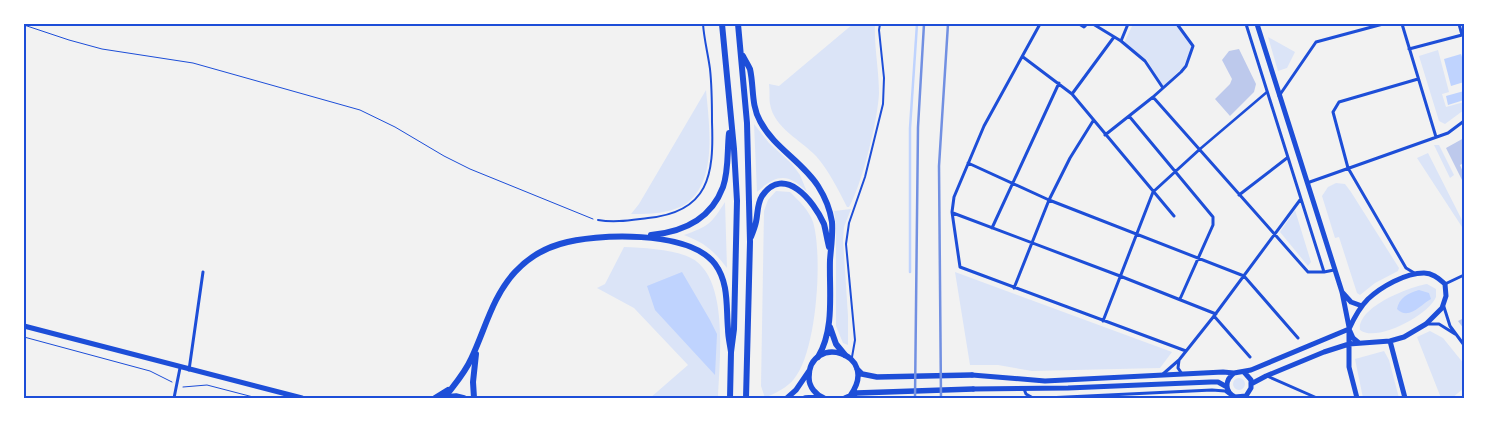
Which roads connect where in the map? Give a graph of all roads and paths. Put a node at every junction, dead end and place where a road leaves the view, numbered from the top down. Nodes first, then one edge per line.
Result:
1 (703, 24) edge
2 (722, 24) edge
3 (738, 24) edge
4 (880, 24) edge
5 (1040, 24) edge
6 (1079, 24) edge
7 (1087, 24) edge
8 (1093, 24) edge
9 (1128, 24) edge
10 (1177, 24) edge
11 (1246, 24) edge
12 (1257, 24) edge
13 (1382, 24) edge
14 (1402, 24) edge
15 (1459, 24) edge
16 (24, 25) edge
17 (1114, 37) junction
18 (1121, 41) junction
19 (1409, 49) junction
20 (741, 53) junction
21 (1023, 57) junction
22 (1418, 79) junction
23 (1059, 83) junction
24 (1163, 88) junction
25 (1267, 92) junction
26 (1072, 94) junction
27 (1279, 96) junction
28 (1153, 97) junction
29 (1129, 116) junction
30 (1093, 121) junction
31 (1464, 121) edge
32 (731, 124) junction
33 (1105, 135) junction
34 (1436, 137) junction
35 (1200, 150) junction
36 (1287, 158) junction
37 (968, 164) junction
38 (1348, 168) junction
39 (1175, 171) junction
40 (1012, 183) junction
41 (1307, 184) junction
42 (1153, 192) junction
43 (1239, 195) junction
44 (1049, 200) junction
45 (1300, 200) junction
46 (952, 212) junction
47 (1174, 216) dead end
48 (598, 220) joint
49 (992, 228) junction
50 (1136, 233) junction
51 (1275, 236) junction
52 (632, 237) junction
53 (750, 242) junction
54 (1032, 243) junction
55 (1199, 257) junction
56 (830, 258) junction
57 (1406, 268) junction
58 (1335, 270) junction
59 (203, 272) dead end
60 (1324, 272) junction
61 (1417, 274) junction
62 (1464, 275) edge
63 (1120, 276) junction
64 (1244, 276) junction
65 (1405, 278) junction
66 (1445, 284) junction
67 (1014, 288) junction
68 (1342, 292) junction
69 (1180, 299) junction
70 (1444, 301) junction
71 (1362, 306) junction
72 (1215, 315) junction
73 (829, 321) junction
74 (1103, 321) junction
75 (1426, 324) junction
76 (24, 326) edge
77 (1349, 329) junction
78 (1456, 335) junction
79 (24, 337) edge
80 (1298, 338) dead end
81 (1390, 342) junction
82 (1359, 343) junction
83 (1349, 344) junction
84 (1464, 345) edge
85 (477, 346) junction
86 (1186, 351) junction
87 (731, 352) junction
88 (818, 357) junction
89 (848, 357) junction
90 (1250, 357) dead end
91 (1178, 360) junction
92 (180, 368) junction
93 (857, 369) junction
94 (189, 370) junction
95 (810, 370) junction
96 (1244, 372) junction
97 (1234, 373) junction
98 (1182, 374) junction
99 (972, 375) joint
100 (1161, 376) junction
101 (1266, 376) junction
102 (1252, 384) junction
103 (176, 385) junction
104 (454, 386) junction
105 (1227, 387) junction
106 (973, 389) joint
107 (1024, 389) junction
108 (1230, 394) junction
109 (847, 397) edge
110 (174, 398) edge
111 (257, 398) edge
112 (302, 398) edge
113 (435, 398) edge
114 (444, 398) edge
115 (464, 398) edge
116 (474, 398) edge
117 (730, 398) edge
118 (746, 398) edge
119 (786, 398) edge
120 (805, 398) edge
121 (822, 398) edge
122 (1033, 398) edge
123 (1046, 398) edge
124 (1083, 398) edge
125 (1243, 398) edge
126 (1317, 398) edge
127 (1356, 398) edge
128 (1405, 398) edge

1 - 48 lane
2 - 32 highway
3 - 20 highway
4 - 89 lane
5 - 21 street
6 - 7 street
8 - 17 street
9 - 18 street
10 - 24 street
11 - 25 street
12 - 27 main road
13 - 27 street
14 - 19 street
15 - 19 street
16 - 48 path
17 - 18 street
17 - 26 street
18 - 24 street
19 - 22 street
20 - 53 highway
20 - 56 highway
21 - 23 street
21 - 37 street
22 - 34 street
22 - 38 street
23 - 26 street
23 - 40 street
24 - 28 street
25 - 35 street
25 - 36 street
26 - 30 street
27 - 41 main road
28 - 29 street
28 - 35 street
29 - 33 street
29 - 39 street
30 - 33 street
30 - 44 street
31 - 34 street
32 - 52 highway
32 - 87 highway
33 - 42 street
34 - 38 street
35 - 39 street
35 - 43 street
36 - 43 street
36 - 45 street
37 - 40 street
37 - 46 street
38 - 41 street
38 - 57 street
39 - 42 street
39 - 55 street
40 - 44 street
40 - 49 street
41 - 58 main road
42 - 47 street
42 - 50 street
43 - 51 street
44 - 50 street
44 - 54 street
45 - 51 street
45 - 60 street
46 - 49 street
46 - 67 street
49 - 54 street
50 - 55 street
50 - 63 street
51 - 60 street
51 - 64 street
52 - 85 highway
52 - 87 highway
53 - 56 highway
53 - 118 highway
54 - 63 street
54 - 67 street
55 - 64 street
55 - 69 street
56 - 73 highway
57 - 61 street
57 - 65 street
58 - 60 street
58 - 68 main road
59 - 94 street
61 - 65 main road
61 - 66 main road
62 - 66 street
63 - 69 street
63 - 74 street
64 - 72 street
64 - 80 street
65 - 71 main road
66 - 70 main road
67 - 74 street
68 - 71 main road
68 - 77 main road
69 - 72 street
70 - 75 main road
70 - 78 street
71 - 77 main road
72 - 86 street
72 - 90 street
73 - 88 highway
73 - 89 highway
74 - 86 street
75 - 78 street
75 - 81 main road
76 - 92 main road
77 - 82 main road
77 - 83 main road
77 - 96 main road
78 - 84 street
79 - 103 path
81 - 82 main road
81 - 128 main road
82 - 83 main road
83 - 101 main road
83 - 127 main road
85 - 104 highway
85 - 116 highway
86 - 91 street
87 - 117 highway
88 - 89 highway
88 - 95 highway
89 - 93 highway
91 - 98 street
91 - 100 street
92 - 94 main road
92 - 103 street
93 - 99 highway
93 - 109 highway
94 - 112 main road
95 - 119 highway
95 - 121 highway
96 - 97 main road
96 - 102 main road
97 - 98 main road
97 - 105 main road
98 - 100 main road
99 - 100 main road
101 - 102 main road
101 - 126 street
102 - 125 main road
103 - 110 street
103 - 111 path
104 - 113 highway
104 - 114 highway
105 - 107 main road
105 - 108 main road
106 - 107 main road
106 - 109 highway
107 - 122 street
108 - 124 street
108 - 125 main road
114 - 115 highway
120 - 121 highway
123 - 124 street

